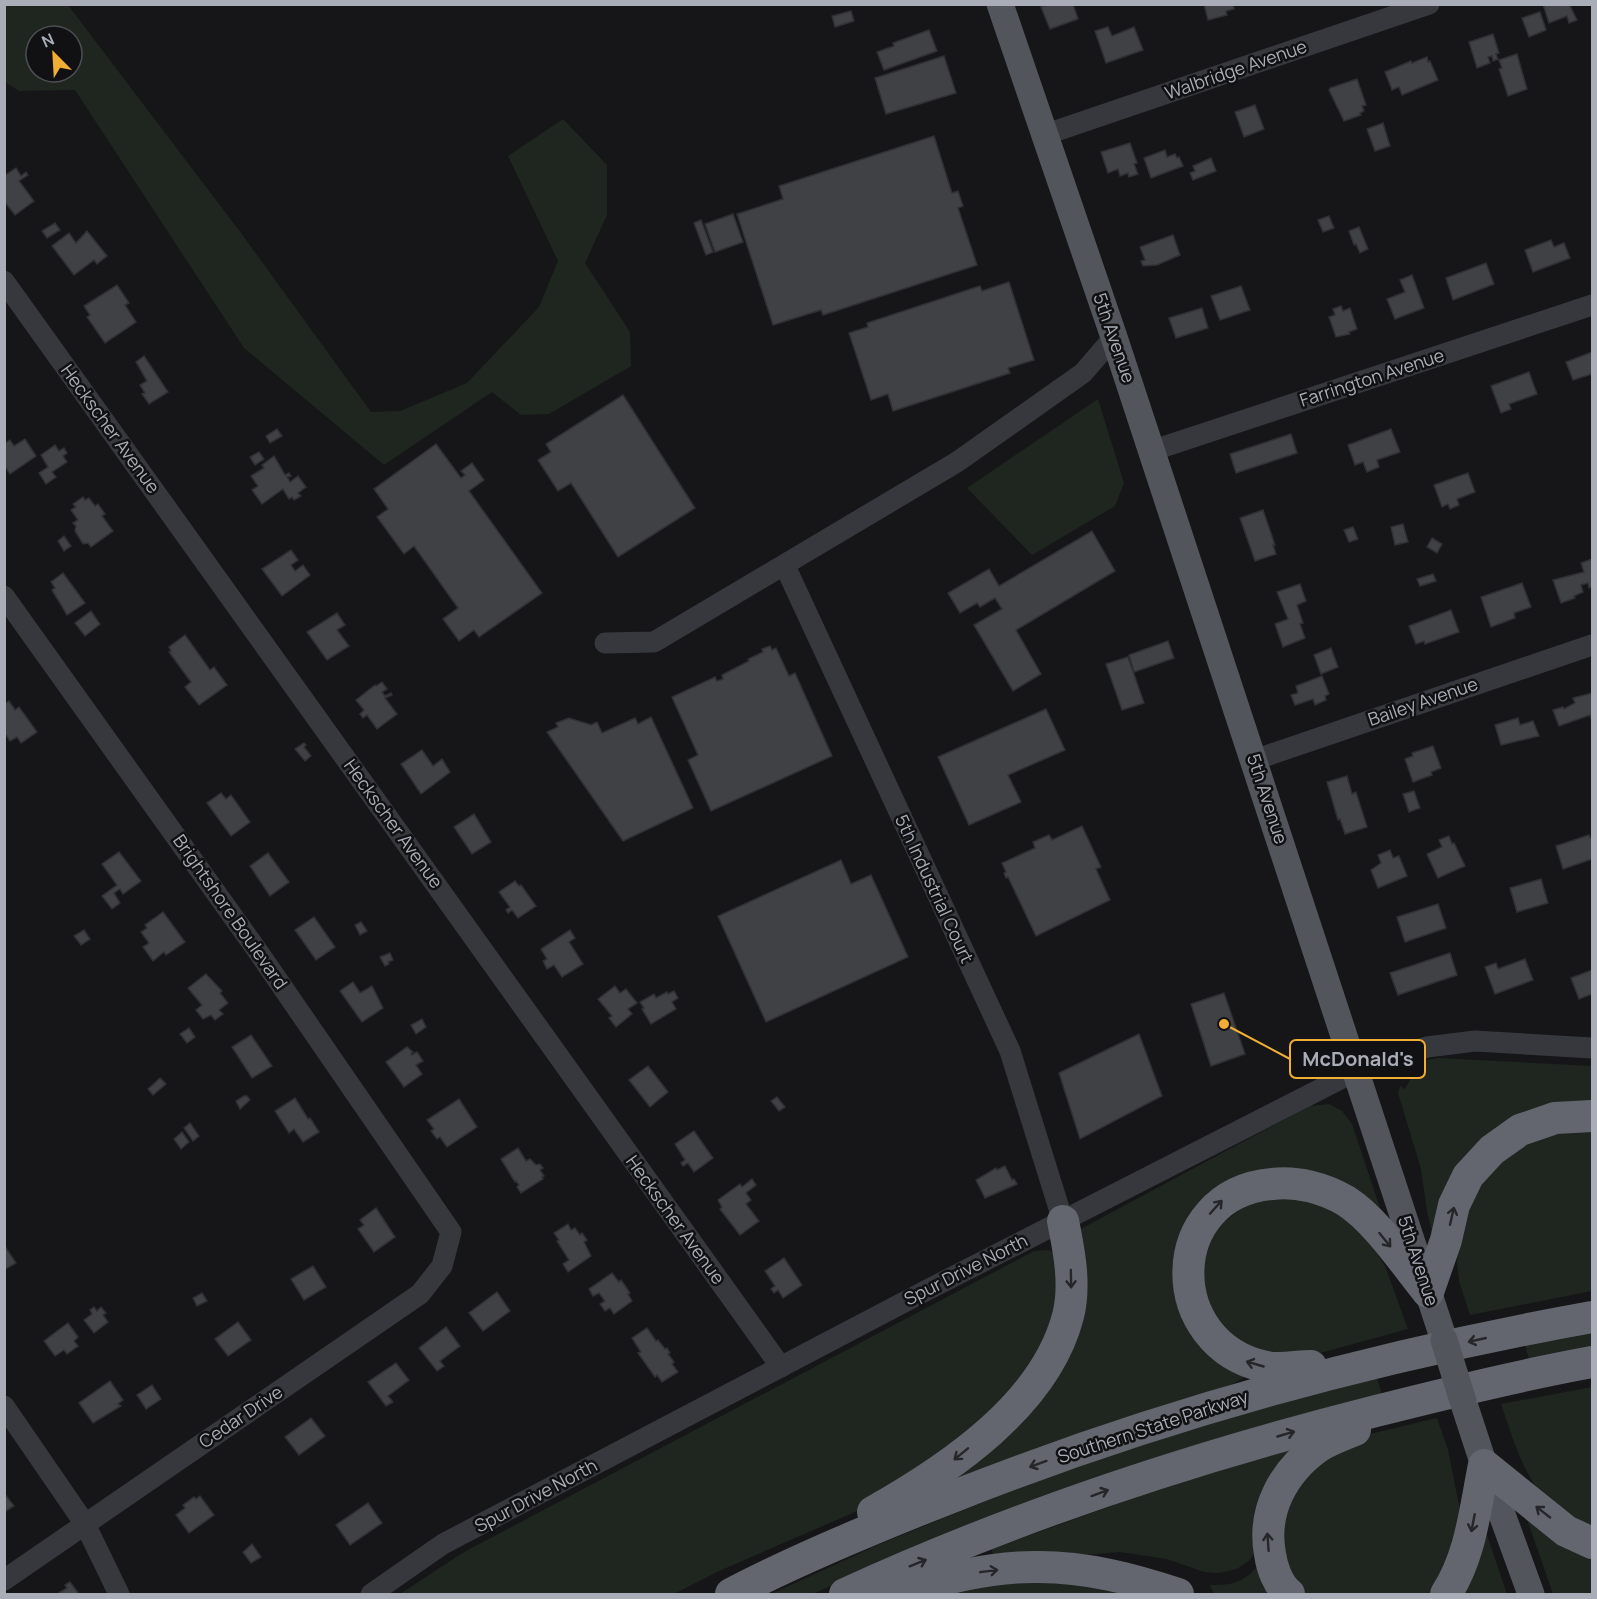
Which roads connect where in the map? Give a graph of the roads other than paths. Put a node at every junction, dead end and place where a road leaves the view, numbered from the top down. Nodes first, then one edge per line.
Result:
1 (1000, 4) edge
2 (1429, 4) edge
3 (1044, 135) junction
4 (4, 281) edge
5 (1593, 304) edge
6 (1114, 337) junction
7 (1151, 451) junction
8 (784, 566) junction
9 (4, 596) edge
10 (605, 643) dead end
11 (1593, 645) edge
12 (1254, 760) junction
13 (1593, 1048) edge
14 (1356, 1071) junction
15 (1593, 1116) edge
16 (1063, 1221) junction
17 (451, 1232) joint
18 (1428, 1292) junction
19 (1593, 1302) edge
20 (1593, 1317) edge
21 (1534, 1327) junction
22 (1593, 1362) edge
23 (1376, 1363) junction
24 (781, 1367) junction
25 (1553, 1369) junction
26 (1593, 1370) edge
27 (1419, 1400) junction
28 (4, 1406) edge
29 (1484, 1465) junction
30 (85, 1524) junction
31 (1593, 1543) edge
32 (4, 1580) edge
33 (119, 1594) edge
34 (371, 1594) edge
35 (726, 1594) edge
36 (731, 1594) edge
37 (845, 1594) edge
38 (892, 1594) edge
39 (1178, 1594) edge
40 (1289, 1594) edge
41 (1446, 1594) edge
42 (1531, 1594) edge

1 - 3 main road, 5th Avenue
2 - 3 street, Walbridge Avenue
3 - 6 main road, 5th Avenue
4 - 24 street, Heckscher Avenue
5 - 7 street, Farrington Avenue
6 - 7 main road, 5th Avenue
6 - 8 street
7 - 12 main road, 5th Avenue
8 - 10 street
8 - 16 street, 5th Industrial Court
9 - 17 street, Brightshore Boulevard
11 - 12 street, Bailey Avenue
12 - 14 main road, 5th Avenue
13 - 14 street, Spur Drive North
14 - 16 street, Spur Drive North
14 - 18 main road, 5th Avenue
18 -> 15 highway
16 - 24 street, Spur Drive North
16 -> 35 highway
17 - 30 street, Cedar Drive
23 -> 18 highway
18 - 29 main road, 5th Avenue, bridge
19 - 21 highway
20 - 21 highway, Southern State Parkway
21 -> 23 highway, Southern State Parkway
22 - 25 highway
23 -> 36 highway, Southern State Parkway
24 - 34 street, Spur Drive North
25 - 26 highway
25 - 27 highway
37 -> 27 highway
40 -> 27 highway
28 - 30 street
31 -> 29 highway
29 -> 41 highway
29 - 42 main road, 5th Avenue
30 - 32 street, Cedar Drive
30 - 33 street
38 -> 39 highway

